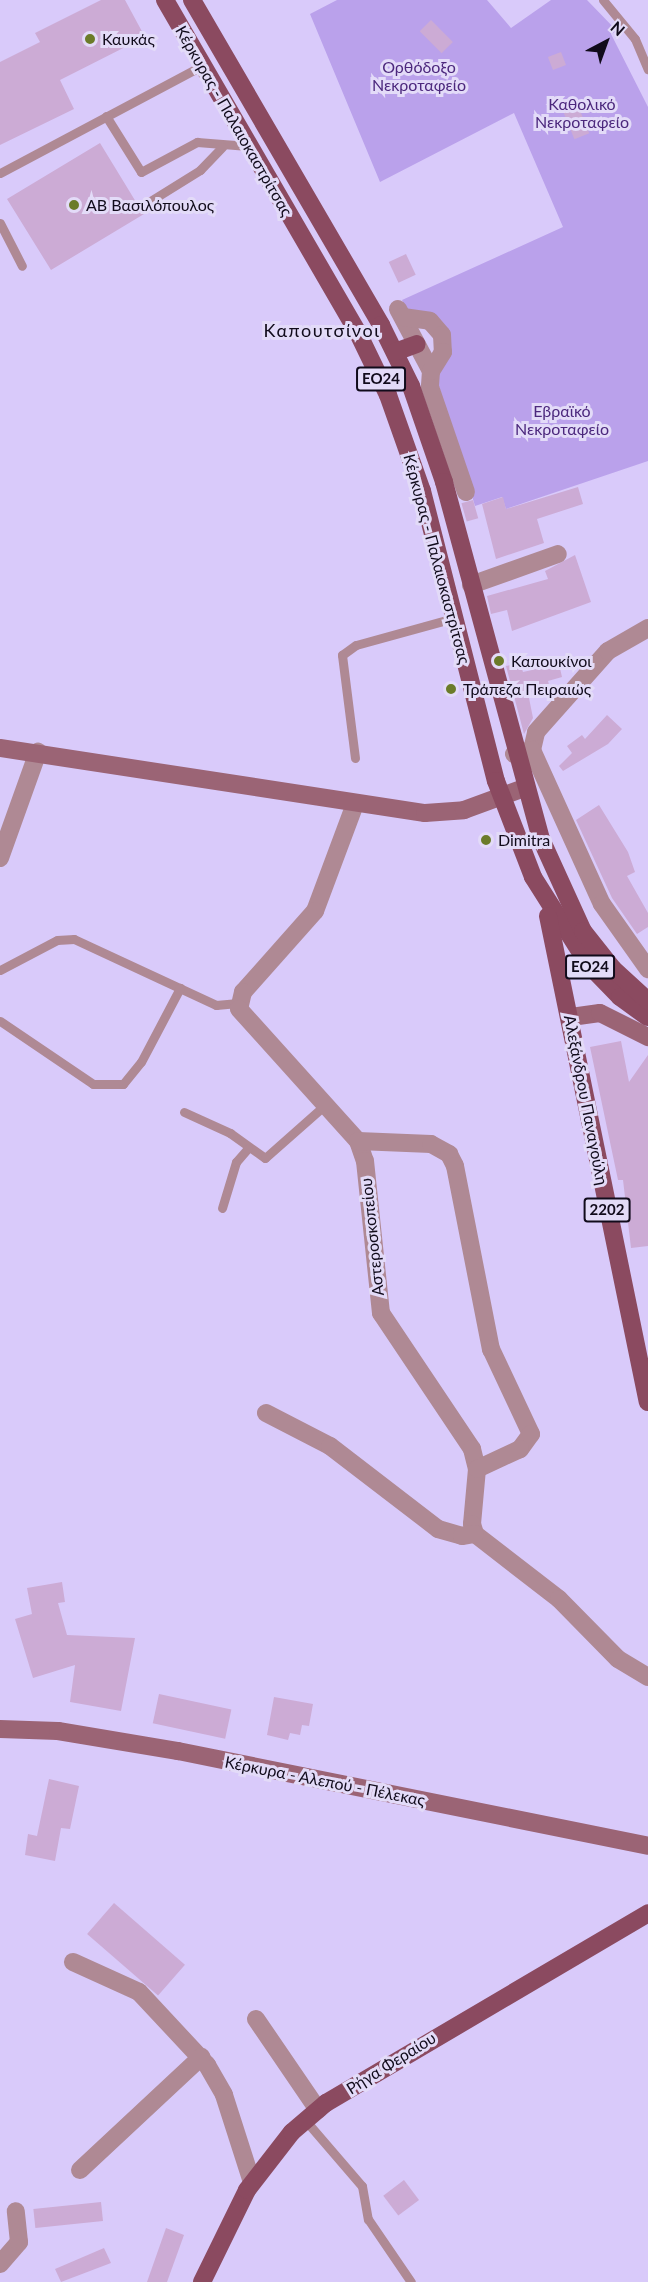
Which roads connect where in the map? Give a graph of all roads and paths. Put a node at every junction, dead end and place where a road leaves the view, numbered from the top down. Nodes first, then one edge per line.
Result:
1 (165, 0) edge
2 (192, 0) edge
3 (603, 0) edge
4 (201, 66) junction
5 (648, 69) edge
6 (106, 116) junction
7 (248, 146) junction
8 (222, 147) junction
9 (0, 173) edge
10 (139, 208) dead end
11 (0, 223) edge
12 (22, 266) dead end
13 (417, 344) junction
14 (395, 352) junction
15 (430, 371) junction
16 (444, 455) junction
17 (466, 492) dead end
18 (558, 554) dead end
19 (471, 585) junction
20 (454, 618) junction
21 (648, 628) edge
22 (0, 748) edge
23 (38, 752) junction
24 (523, 752) junction
25 (355, 758) dead end
26 (524, 788) junction
27 (501, 798) junction
28 (356, 804) junction
29 (0, 858) edge
30 (546, 904) junction
31 (648, 969) edge
32 (0, 970) edge
33 (180, 988) junction
34 (648, 1000) edge
35 (238, 1003) junction
36 (571, 1017) junction
37 (648, 1017) edge
38 (0, 1021) edge
39 (648, 1037) edge
40 (326, 1104) junction
41 (184, 1112) dead end
42 (358, 1141) junction
43 (248, 1148) junction
44 (222, 1208) dead end
45 (647, 1391) edge
46 (266, 1413) dead end
47 (477, 1469) junction
48 (476, 1534) junction
49 (648, 1677) edge
50 (0, 1729) edge
51 (648, 1846) edge
52 (647, 1916) edge
53 (73, 1962) dead end
54 (256, 2019) dead end
55 (201, 2057) junction
56 (312, 2115) junction
57 (80, 2170) dead end
58 (252, 2182) junction
59 (16, 2211) dead end
60 (0, 2264) edge
61 (202, 2282) edge
62 (411, 2282) edge

1 - 4 main road, Κέρκυρας - Παλαιοκαστρίτσας / ΕΟ24
2 - 14 main road, Κέρκυρας - Παλαιοκαστρίτσας / ΕΟ24
3 - 5 lane
4 - 6 lane
4 - 7 main road, Κέρκυρας - Παλαιοκαστρίτσας / ΕΟ24
6 - 8 lane
6 - 9 lane
7 - 8 lane
7 - 20 main road, Κέρκυρας - Παλαιοκαστρίτσας / ΕΟ24
8 - 10 lane
11 - 12 lane
13 - 14 main road
13 - 15 street
13 - 15 street
14 - 16 main road, Κέρκυρας - Παλαιοκαστρίτσας / ΕΟ24
15 - 16 street
16 - 17 street
16 - 19 main road, Κέρκυρας - Παλαιοκαστρίτσας / ΕΟ24
18 - 19 street
19 - 24 main road, Κέρκυρας - Παλαιοκαστρίτσας / ΕΟ24
20 - 25 lane
20 - 27 main road, Κέρκυρας - Παλαιοκαστρίτσας / ΕΟ24
21 - 24 street
22 - 23 main road
23 - 28 main road
23 - 29 street
24 - 26 main road, Κέρκυρας - Παλαιοκαστρίτσας / ΕΟ24
24 - 31 street
26 - 27 main road
26 - 34 main road, Κέρκυρας - Παλαιοκαστρίτσας / ΕΟ24
27 - 28 main road
27 - 30 main road, Κέρκυρας - Παλαιοκαστρίτσας / ΕΟ24
28 - 35 street
30 - 36 main road, Αλεξάνδρου Παναγούλη / 2202
30 - 37 main road, Κέρκυρας - Παλαιοκαστρίτσας / ΕΟ24
32 - 33 lane
33 - 35 lane
33 - 38 lane
35 - 40 street, Αστεροσκοπείου
36 - 39 main road
36 - 45 main road, Αλεξάνδρου Παναγούλη / 2202
40 - 42 street, Αστεροσκοπείου
40 - 43 lane
41 - 43 lane
42 - 47 street, Αστεροσκοπείου
42 - 47 street
43 - 44 lane
46 - 48 street
47 - 48 street, Αστεροσκοπείου
48 - 49 street
50 - 51 main road, Κέρκυρα - Αλεπού - Πέλεκας
52 - 56 main road, Ρήγα Φεραίου
53 - 55 street
54 - 56 street
55 - 57 street
55 - 58 street
56 - 58 main road, Ρήγα Φεραίου
56 - 62 lane
58 - 61 main road, Ρήγα Φεραίου
59 - 60 street

